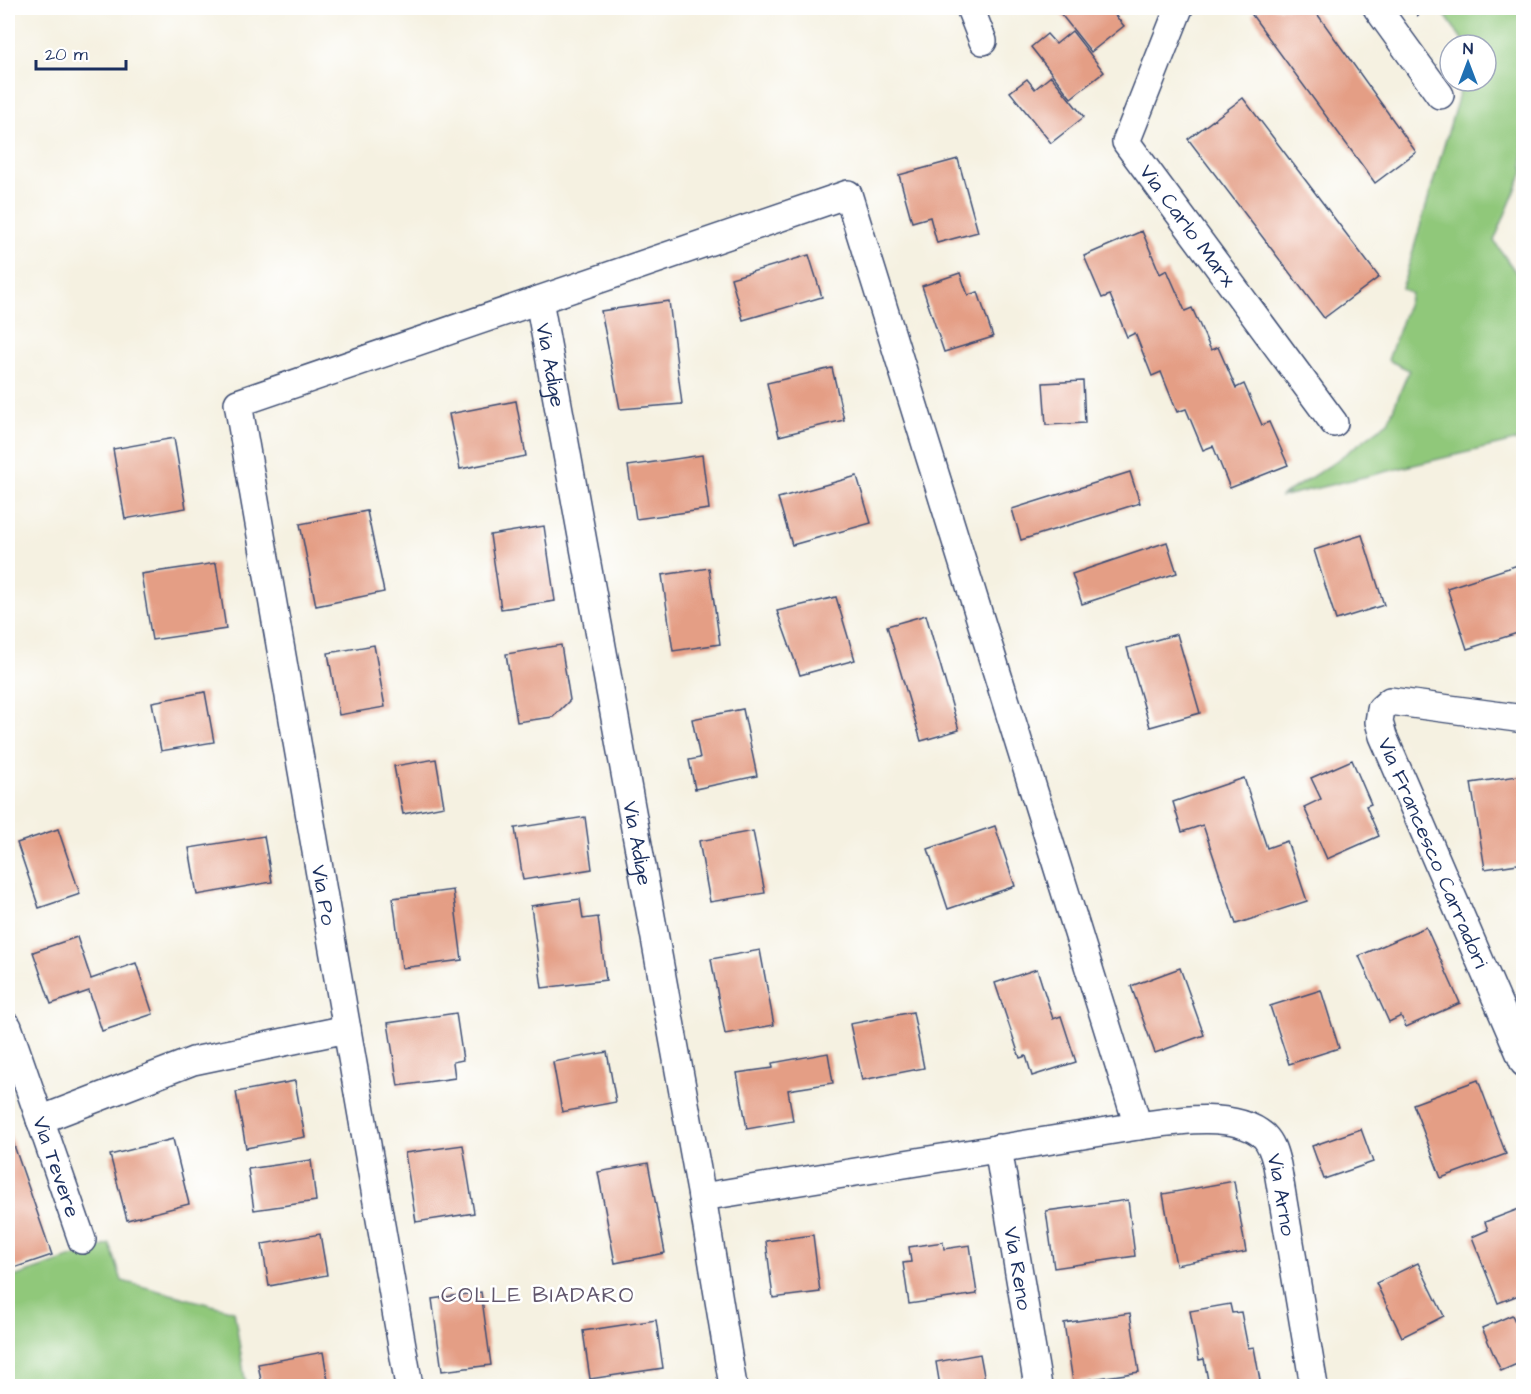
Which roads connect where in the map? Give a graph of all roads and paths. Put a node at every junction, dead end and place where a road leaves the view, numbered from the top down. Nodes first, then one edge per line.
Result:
1 (970, 8) edge
2 (1179, 8) edge
3 (1377, 8) edge
4 (983, 41) dead end
5 (1440, 95) dead end
6 (539, 300) junction
7 (1334, 423) dead end
8 (1524, 719) edge
9 (8, 1027) edge
10 (347, 1029) junction
11 (1524, 1063) edge
12 (40, 1120) junction
13 (1138, 1126) junction
14 (998, 1148) junction
15 (702, 1197) junction
16 (82, 1240) dead end
17 (409, 1386) edge
18 (734, 1386) edge
19 (1038, 1386) edge
20 (1314, 1386) edge

1 - 4 street
2 - 7 street, Via Carlo Marx
3 - 5 street
6 - 10 street, Via Po
6 - 13 street
6 - 15 street, Via Adige
8 - 11 street, Via Francesco Carradori
9 - 12 street, Via Tevere
10 - 12 street
10 - 17 street, Via Po
12 - 16 street, Via Tevere
13 - 14 street, Via Arno
13 - 20 street, Via Arno
14 - 15 street, Via Arno
14 - 19 street, Via Reno
15 - 18 street, Via Adige

